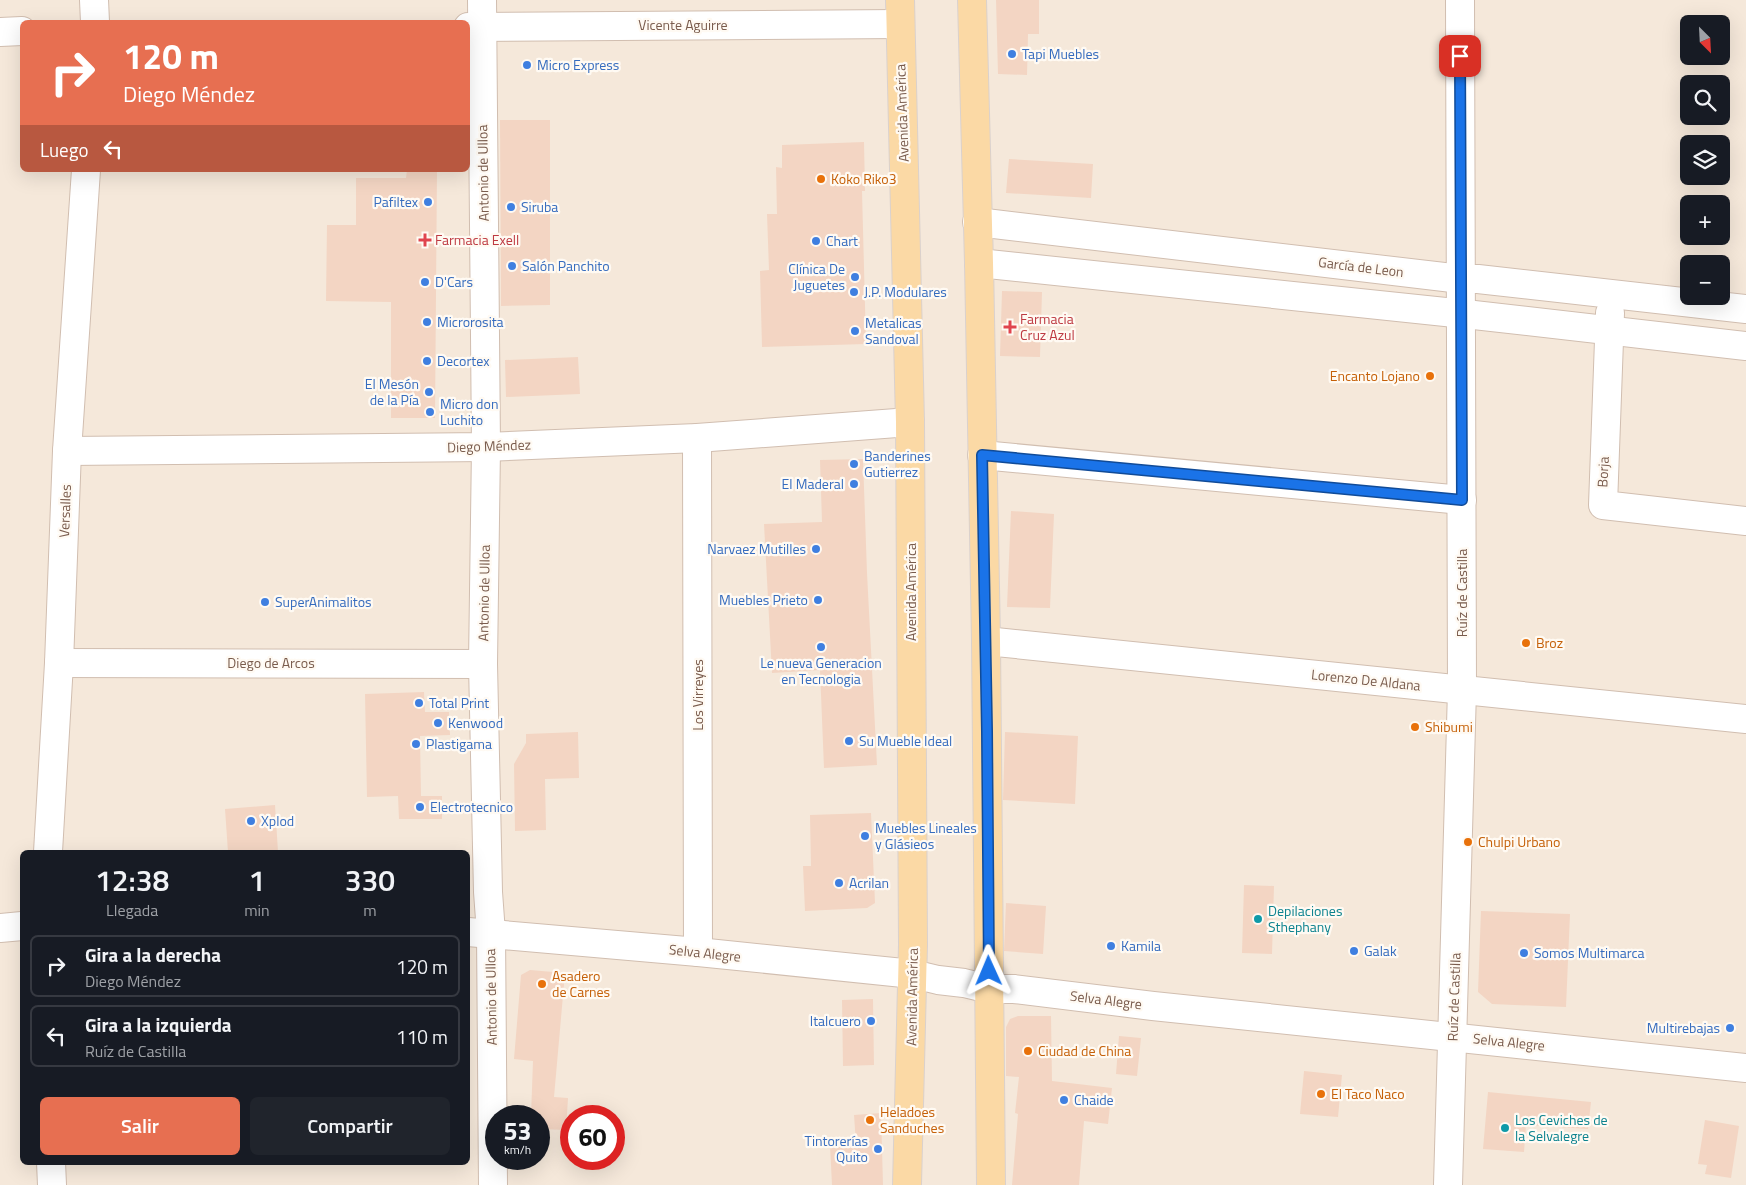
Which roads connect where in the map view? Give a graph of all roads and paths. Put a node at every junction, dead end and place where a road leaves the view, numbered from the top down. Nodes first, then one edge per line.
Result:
1 (94, 0) edge
2 (972, 0) edge
3 (1460, 0) edge
4 (900, 12) edge
5 (477, 18) edge
6 (95, 20) edge
7 (0, 32) edge
8 (20, 32) edge
9 (86, 172) edge
10 (977, 222) junction
11 (980, 263) junction
12 (1461, 278) junction
13 (1611, 294) junction
14 (1746, 308) edge
15 (1461, 314) junction
16 (1610, 331) junction
17 (1746, 346) edge
18 (910, 422) junction
19 (697, 438) junction
20 (486, 447) junction
21 (67, 451) junction
22 (982, 455) junction
23 (1462, 500) junction
24 (1746, 521) edge
25 (986, 641) junction
26 (59, 663) junction
27 (483, 664) junction
28 (1462, 690) junction
29 (1746, 719) edge
30 (48, 850) edge
31 (20, 926) edge
32 (0, 928) edge
33 (479, 932) edge
34 (698, 952) junction
35 (913, 974) junction
36 (989, 989) junction
37 (1453, 1036) junction
38 (1746, 1068) edge
39 (51, 1165) edge
40 (52, 1185) edge
41 (493, 1185) edge
42 (907, 1185) edge
43 (991, 1185) edge
44 (1448, 1185) edge

1 - 6 street
2 - 10 main road
3 - 12 street, Ruíz de Castilla
4 - 5 street, Vicente Aguirre
4 - 18 main road, Avenida América
5 - 20 street, Antonio de Ulloa
7 - 8 street
9 - 21 street, Versalles
10 - 11 main road
10 - 12 street, García de Leon
11 - 15 street
11 - 22 main road
12 - 13 street, García de Leon
12 - 15 street, Ruíz de Castilla
13 - 14 street, García de Leon
13 - 16 street, Borja
15 - 16 street
15 - 23 street, Ruíz de Castilla
16 - 17 street
16 - 24 street, Borja
18 - 19 street, Diego Méndez
18 - 35 main road, Avenida América
19 - 20 street, Diego Méndez
19 - 34 street, Los Virreyes
20 - 21 street, Diego Méndez
20 - 27 street, Antonio de Ulloa
21 - 26 street, Versalles
22 - 23 street
22 - 25 main road
23 - 28 street, Ruíz de Castilla
25 - 28 street, Lorenzo De Aldana
25 - 36 main road
26 - 27 street, Diego de Arcos
26 - 30 street, Versalles
27 - 33 street, Antonio de Ulloa
28 - 29 street, Lorenzo De Aldana
28 - 37 street, Ruíz de Castilla
31 - 32 street
33 - 34 street, Selva Alegre
33 - 41 street, Antonio de Ulloa
34 - 35 street, Selva Alegre
35 - 36 street, Selva Alegre
35 - 42 main road, Avenida América
36 - 37 street, Selva Alegre
36 - 43 main road
37 - 38 street, Selva Alegre
37 - 44 street, Ruíz de Castilla
39 - 40 street

